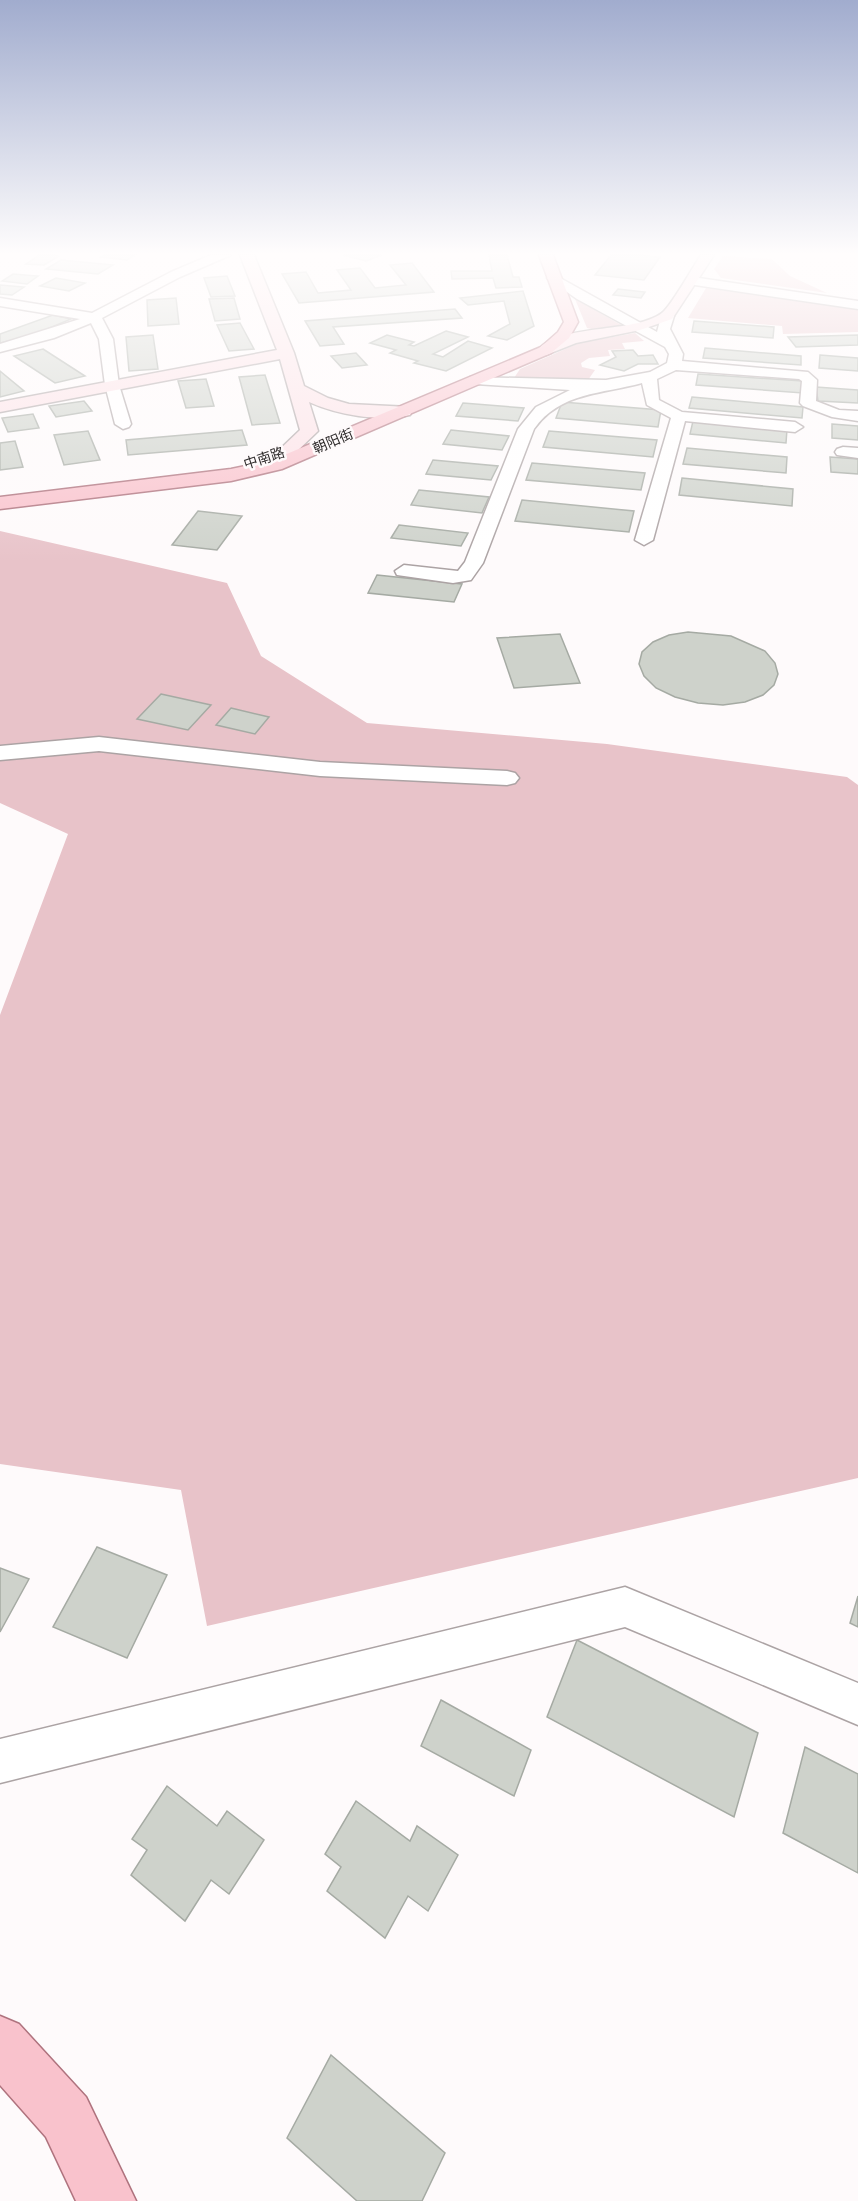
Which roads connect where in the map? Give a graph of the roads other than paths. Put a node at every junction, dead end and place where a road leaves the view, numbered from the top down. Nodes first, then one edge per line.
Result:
1 (108, 358) edge
2 (261, 358) edge
3 (287, 358) edge
4 (512, 358) edge
5 (528, 358) edge
6 (675, 358) edge
7 (674, 365) junction
8 (649, 378) junction
9 (475, 380) junction
10 (604, 385) junction
11 (112, 386) junction
12 (297, 389) junction
13 (0, 407) edge
14 (404, 411) junction
15 (380, 412) junction
16 (680, 416) junction
17 (858, 416) edge
18 (123, 424) dead end
19 (795, 427) dead end
20 (286, 451) junction
21 (0, 492) edge
22 (0, 503) edge
23 (644, 540) dead end
24 (404, 571) dead end
25 (0, 753) edge
26 (507, 778) dead end
27 (858, 1704) edge
28 (0, 1761) edge
29 (0, 2043) edge
30 (107, 2201) edge

1 - 11 street
2 - 11 main road
3 - 12 main road
4 - 15 main road, 中南路
5 - 9 main road, 朝阳街
6 - 7 street
7 - 8 street
7 - 17 street
8 - 10 street
8 - 16 street
9 - 10 street
9 - 14 main road, 朝阳街
10 - 24 street
11 - 13 main road
11 - 18 street
12 - 15 main road
12 - 20 main road
14 - 15 main road
14 - 22 main road, 朝阳街
15 - 20 main road, 中南路
16 - 19 street
16 - 23 street
20 - 21 main road, 中南路
25 - 26 street
27 - 28 street
29 - 30 main road

